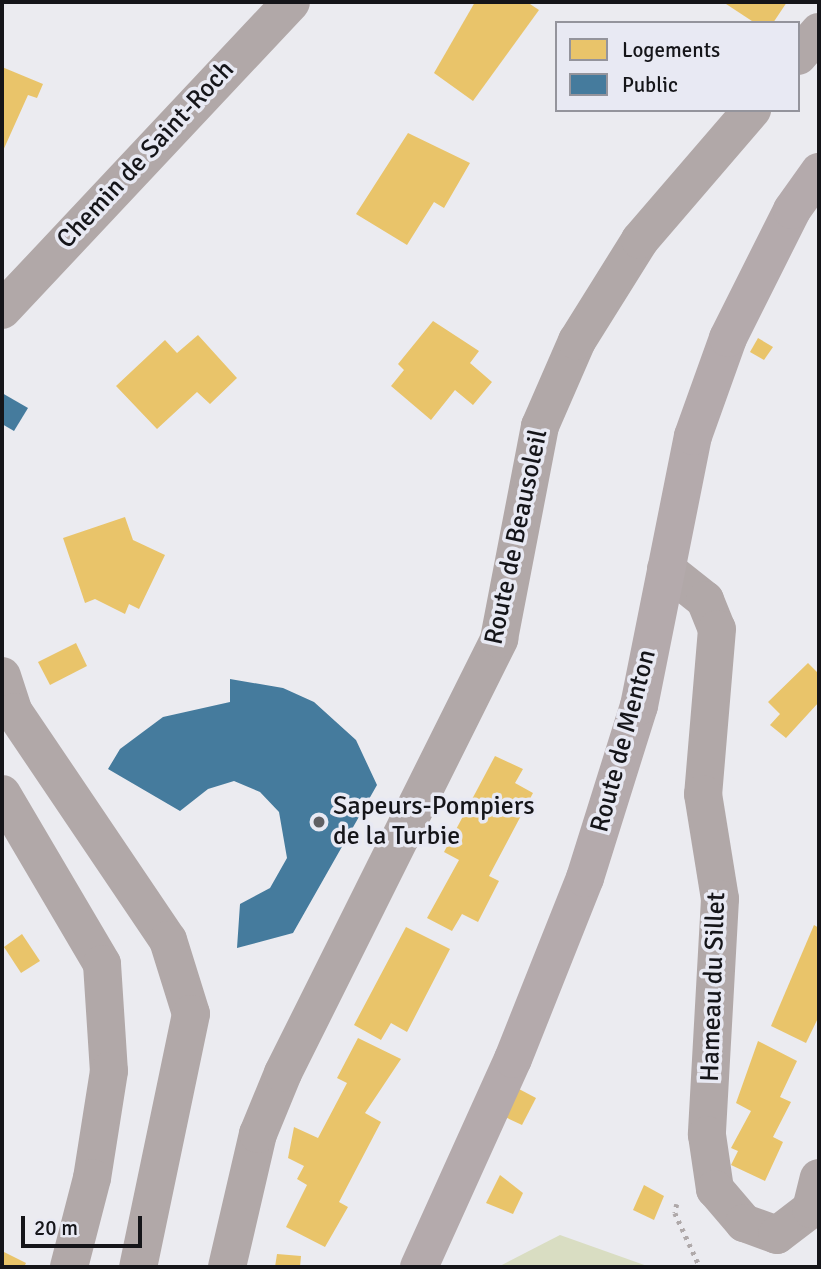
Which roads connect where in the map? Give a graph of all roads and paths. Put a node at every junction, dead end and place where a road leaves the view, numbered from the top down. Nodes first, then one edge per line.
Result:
1 (291, 2) edge
2 (819, 32) edge
3 (800, 54) edge
4 (750, 112) edge
5 (819, 172) edge
6 (2, 310) edge
7 (666, 569) junction
8 (2, 676) edge
9 (2, 794) edge
10 (819, 1178) edge
11 (69, 1267) edge
12 (138, 1267) edge
13 (227, 1267) edge
14 (419, 1267) edge

1 - 6 street, Chemin de Saint-Roch
2 - 3 street
4 - 13 street, Route de Beausoleil
5 - 7 main road, Route de Menton
7 - 10 street, Hameau du Sillet
7 - 14 main road, Route de Menton
8 - 12 street
9 - 11 street

